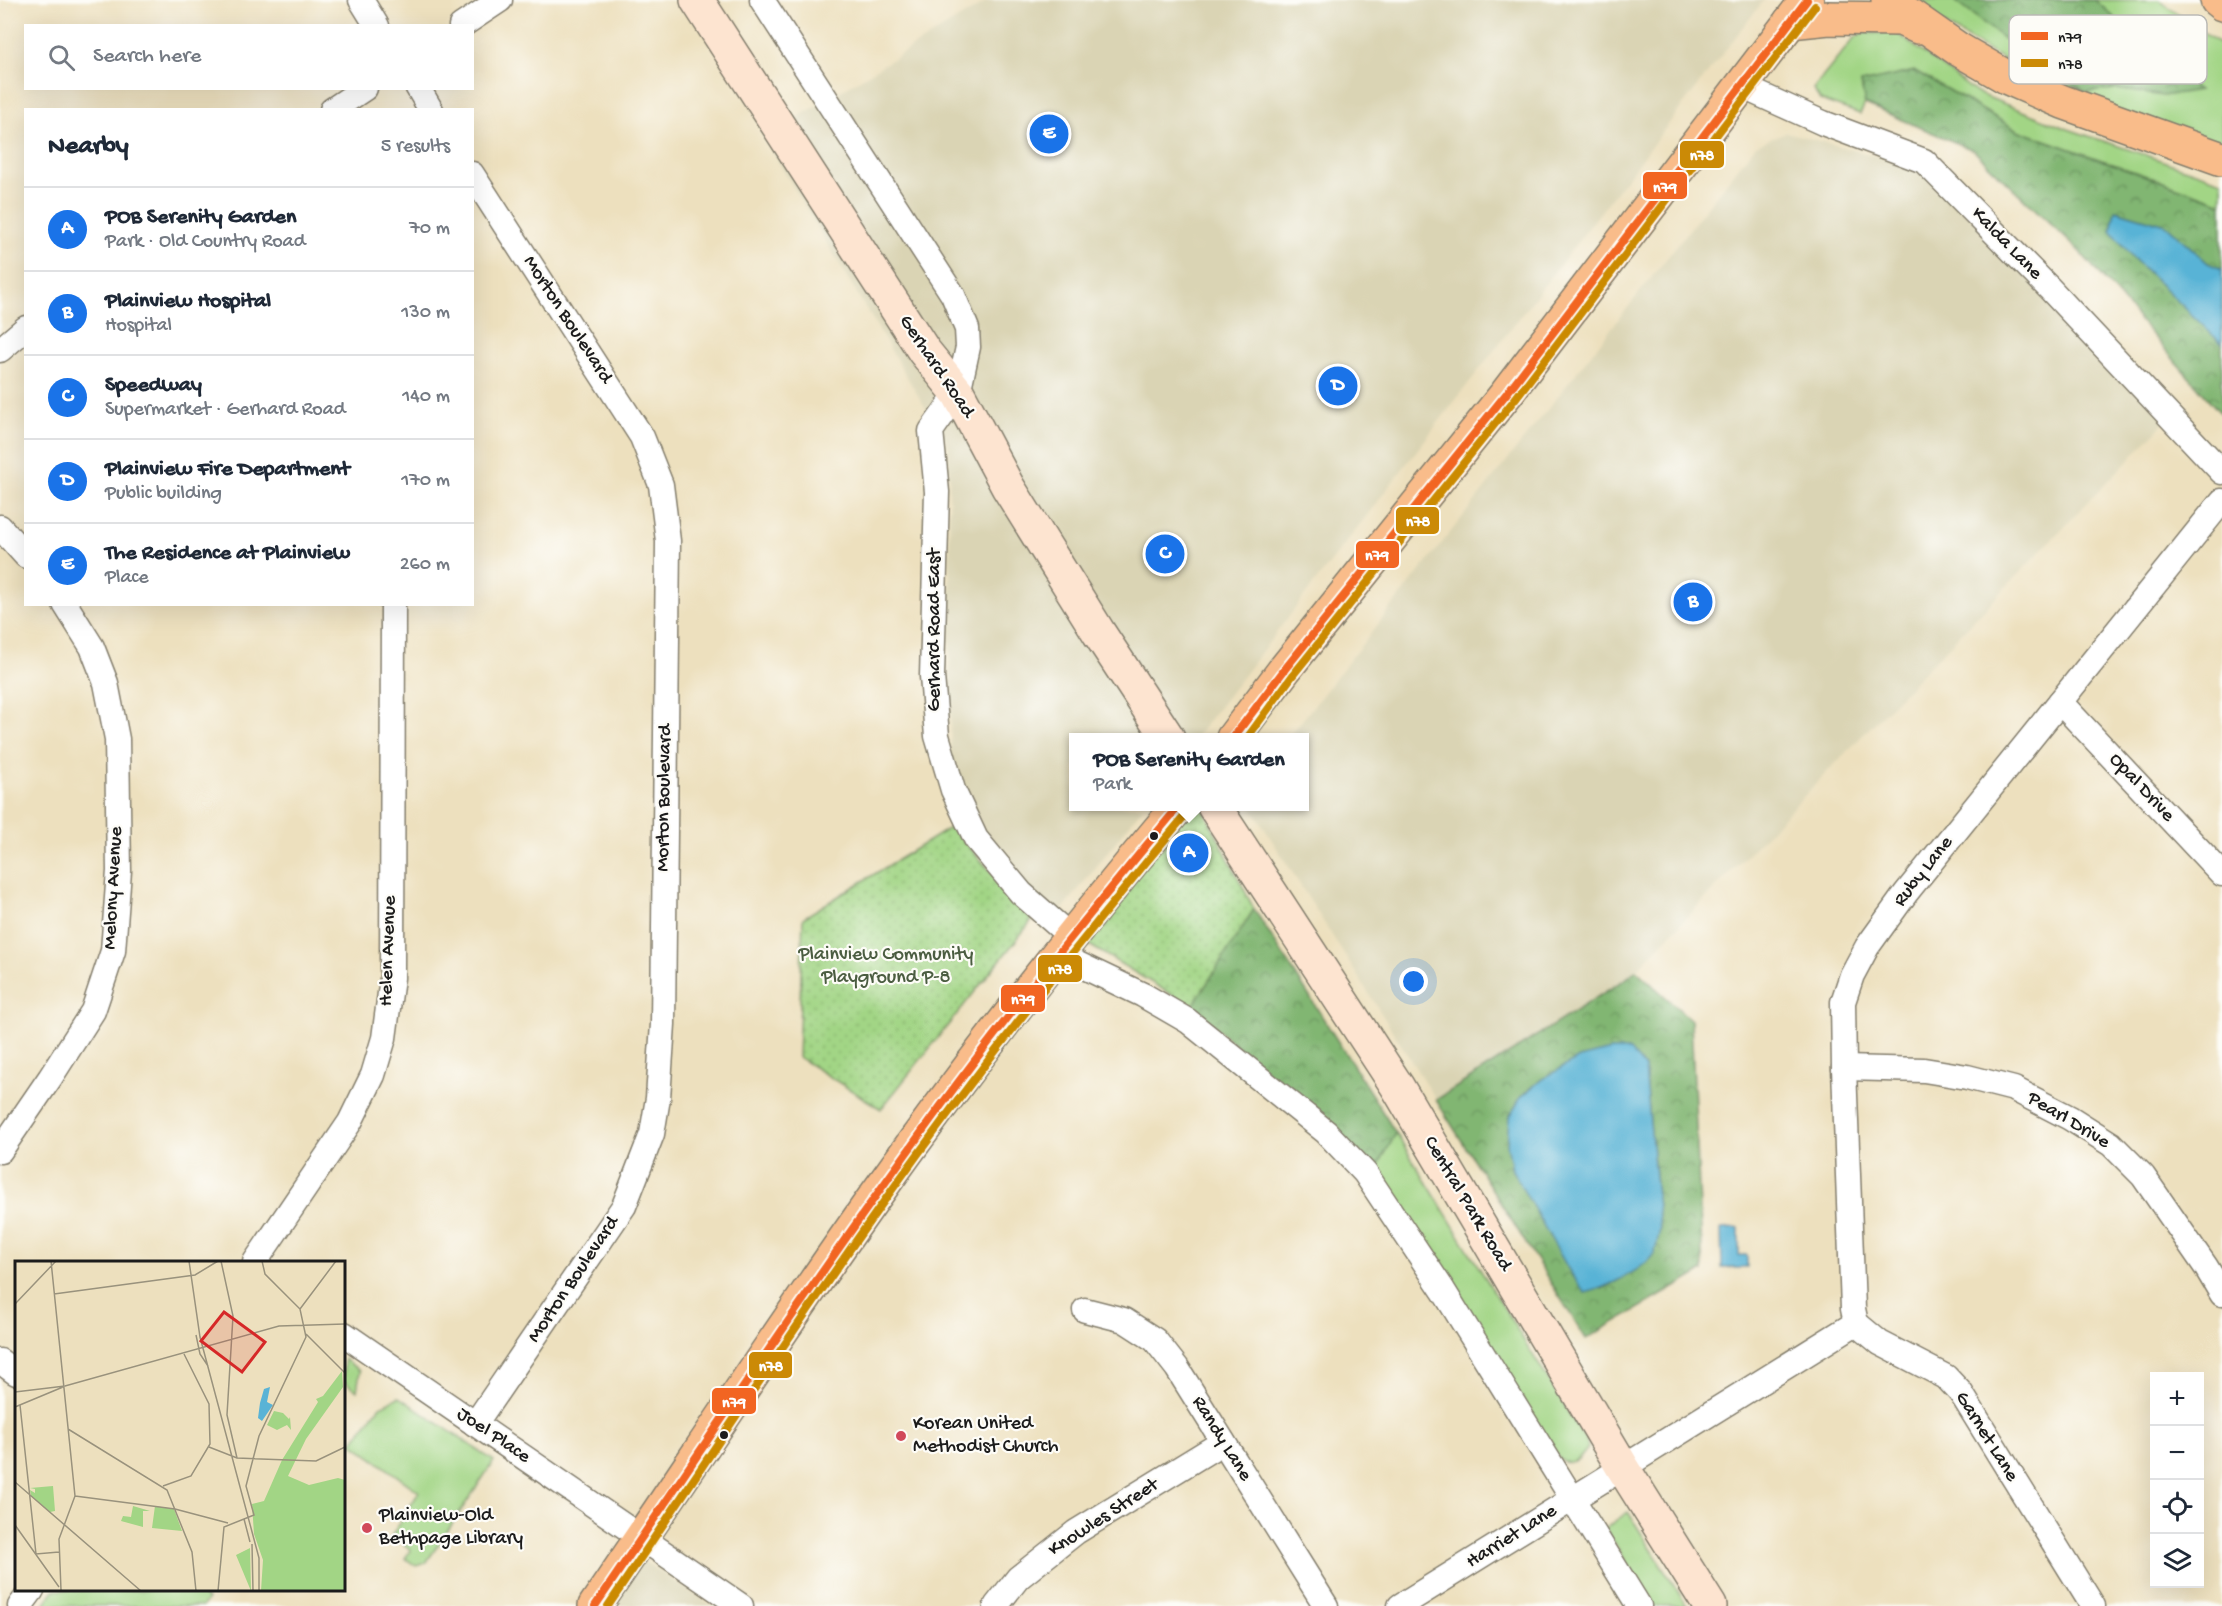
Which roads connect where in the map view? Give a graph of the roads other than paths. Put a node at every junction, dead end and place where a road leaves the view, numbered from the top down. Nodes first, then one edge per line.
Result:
1 (361, 0) edge
2 (500, 0) edge
3 (697, 0) edge
4 (762, 0) edge
5 (1888, 0) edge
6 (2217, 0) edge
7 (2222, 4) edge
8 (1798, 11) edge
9 (376, 24) edge
10 (464, 24) edge
11 (1949, 43) junction
12 (2009, 78) edge
13 (2022, 84) edge
14 (1741, 86) junction
15 (362, 90) edge
16 (419, 90) edge
17 (335, 108) edge
18 (430, 108) edge
19 (2222, 159) edge
20 (474, 177) edge
21 (24, 330) edge
22 (0, 350) edge
23 (958, 393) junction
24 (2222, 472) edge
25 (2222, 501) edge
26 (0, 527) edge
27 (24, 554) edge
28 (66, 606) edge
29 (393, 606) edge
30 (2060, 702) junction
31 (1165, 733) edge
32 (1237, 733) edge
33 (1176, 811) edge
34 (1217, 811) edge
35 (2222, 874) edge
36 (1064, 946) junction
37 (1844, 1068) junction
38 (0, 1151) edge
39 (256, 1261) edge
40 (2222, 1294) edge
41 (1085, 1310) dead end
42 (1856, 1323) junction
43 (345, 1335) edge
44 (0, 1361) edge
45 (15, 1371) edge
46 (475, 1424) junction
47 (1223, 1442) junction
48 (1623, 1468) junction
49 (1573, 1499) junction
50 (642, 1538) junction
51 (31, 1591) edge
52 (20, 1606) edge
53 (595, 1606) edge
54 (741, 1606) edge
55 (996, 1606) edge
56 (1326, 1606) edge
57 (1400, 1606) edge
58 (1639, 1606) edge
59 (1710, 1606) edge
60 (2093, 1606) edge

1 - 9 street
2 - 10 street
3 - 23 street, Gerhard Road
4 - 23 street
5 - 11 main road
6 - 7 main road
8 - 11 main road
8 - 14 main road
11 - 12 main road
13 - 19 main road
14 - 24 street, Kalda Lane
14 - 32 main road
15 - 17 street
16 - 18 street
20 - 46 street, Morton Boulevard
21 - 22 street
23 - 31 street, Gerhard Road
23 - 36 street, Gerhard Road East
25 - 30 street, Ruby Lane
26 - 27 street
28 - 38 street, Melony Avenue
29 - 39 street, Helen Avenue
30 - 35 street, Opal Drive
30 - 37 street, Ruby Lane
33 - 36 main road
34 - 48 street, Central Park Road
36 - 49 street
36 - 50 main road
37 - 40 street, Pearl Drive
37 - 42 street, Ruby Lane
41 - 47 street, Randy Lane
42 - 48 street
42 - 60 street, Garnet Lane
43 - 46 street, Joel Place
44 - 45 street
46 - 50 street, Joel Place
47 - 55 street, Knowles Street
47 - 56 street, Randy Lane
48 - 49 street, Harriet Lane
48 - 59 street, Central Park Road
49 - 57 street, Harriet Lane
49 - 58 street
50 - 53 main road
50 - 54 street, Joel Place
51 - 52 street

